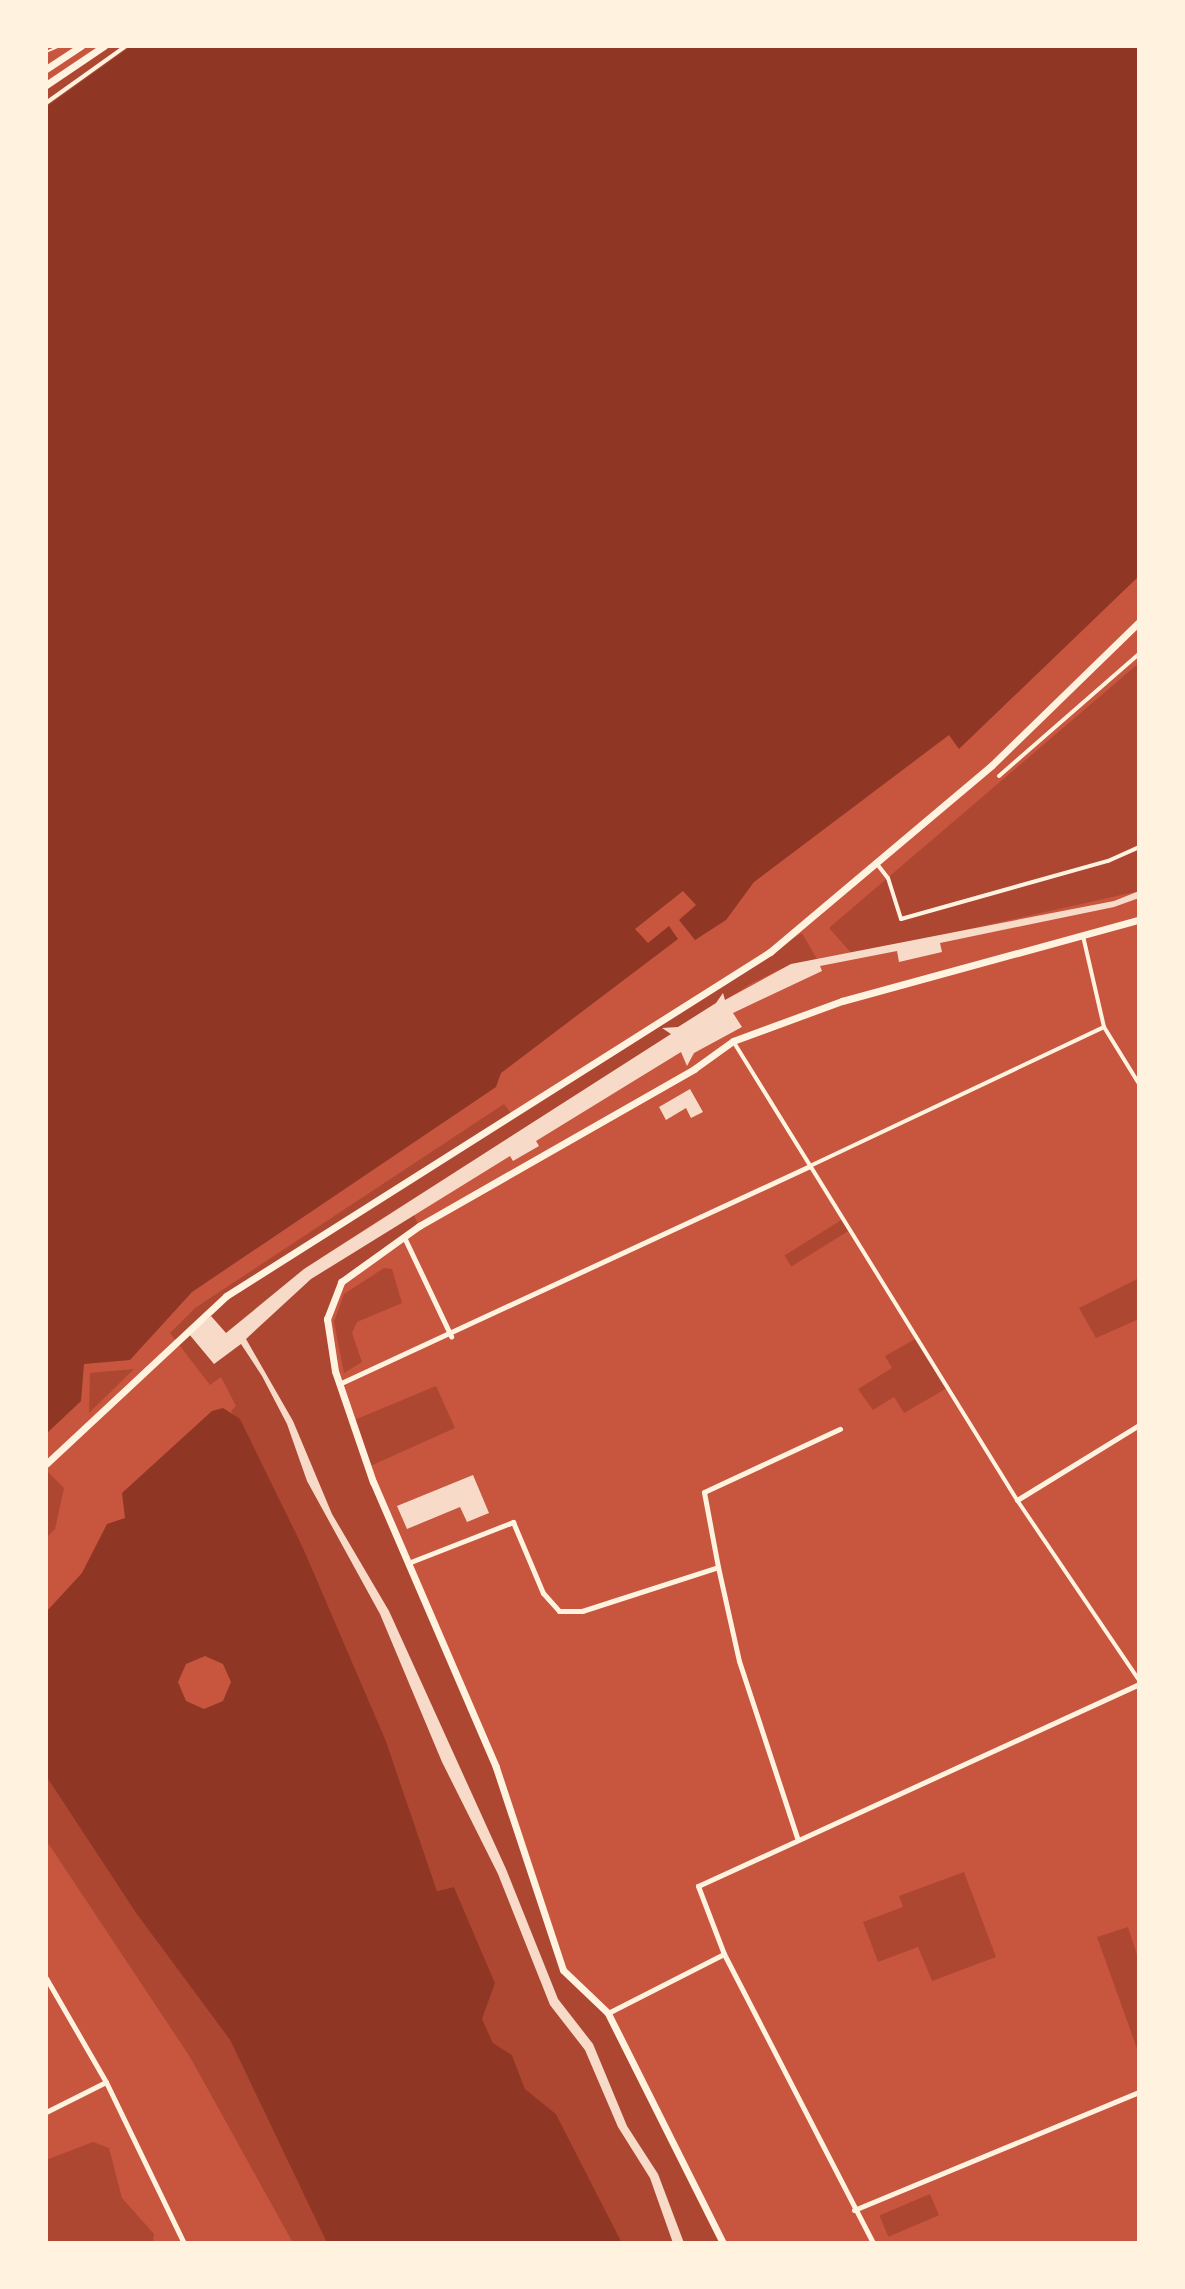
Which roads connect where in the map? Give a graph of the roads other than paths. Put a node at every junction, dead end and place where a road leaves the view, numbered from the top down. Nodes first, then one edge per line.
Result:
1 (81, 46) edge
2 (104, 46) edge
3 (126, 46) edge
4 (46, 69) edge
5 (46, 85) edge
6 (46, 103) edge
7 (1139, 622) edge
8 (1139, 654) edge
9 (999, 776) dead end
10 (1139, 847) edge
11 (876, 863) junction
12 (1139, 920) edge
13 (1082, 935) junction
14 (1104, 1027) junction
15 (733, 1041) junction
16 (1139, 1084) edge
17 (810, 1166) junction
18 (404, 1237) junction
19 (451, 1336) junction
20 (339, 1384) junction
21 (1139, 1425) edge
22 (840, 1429) dead end
23 (46, 1464) edge
24 (1017, 1500) junction
25 (408, 1563) junction
26 (718, 1567) junction
27 (1139, 1682) edge
28 (798, 1840) junction
29 (724, 1954) junction
30 (46, 1978) edge
31 (608, 2013) junction
32 (106, 2082) junction
33 (1139, 2092) edge
34 (46, 2112) edge
35 (854, 2210) junction
36 (184, 2243) edge
37 (723, 2243) edge
38 (873, 2243) edge

1 - 4 street
2 - 5 street
3 - 6 street
7 - 11 street
8 - 9 street
10 - 11 street
11 - 23 street
12 - 13 street
13 - 14 street
13 - 15 street
14 - 16 street
14 - 17 street
15 - 17 street
15 - 18 street
17 - 19 street
17 - 24 street
18 - 19 street
18 - 20 street
19 - 20 street
20 - 25 street
21 - 24 street
22 - 26 street
24 - 27 street
25 - 26 street
25 - 31 street
26 - 28 street
27 - 28 street
28 - 29 street
29 - 31 street
29 - 35 street
30 - 32 street
31 - 37 street
32 - 34 street
32 - 36 street
33 - 35 street
35 - 38 street

